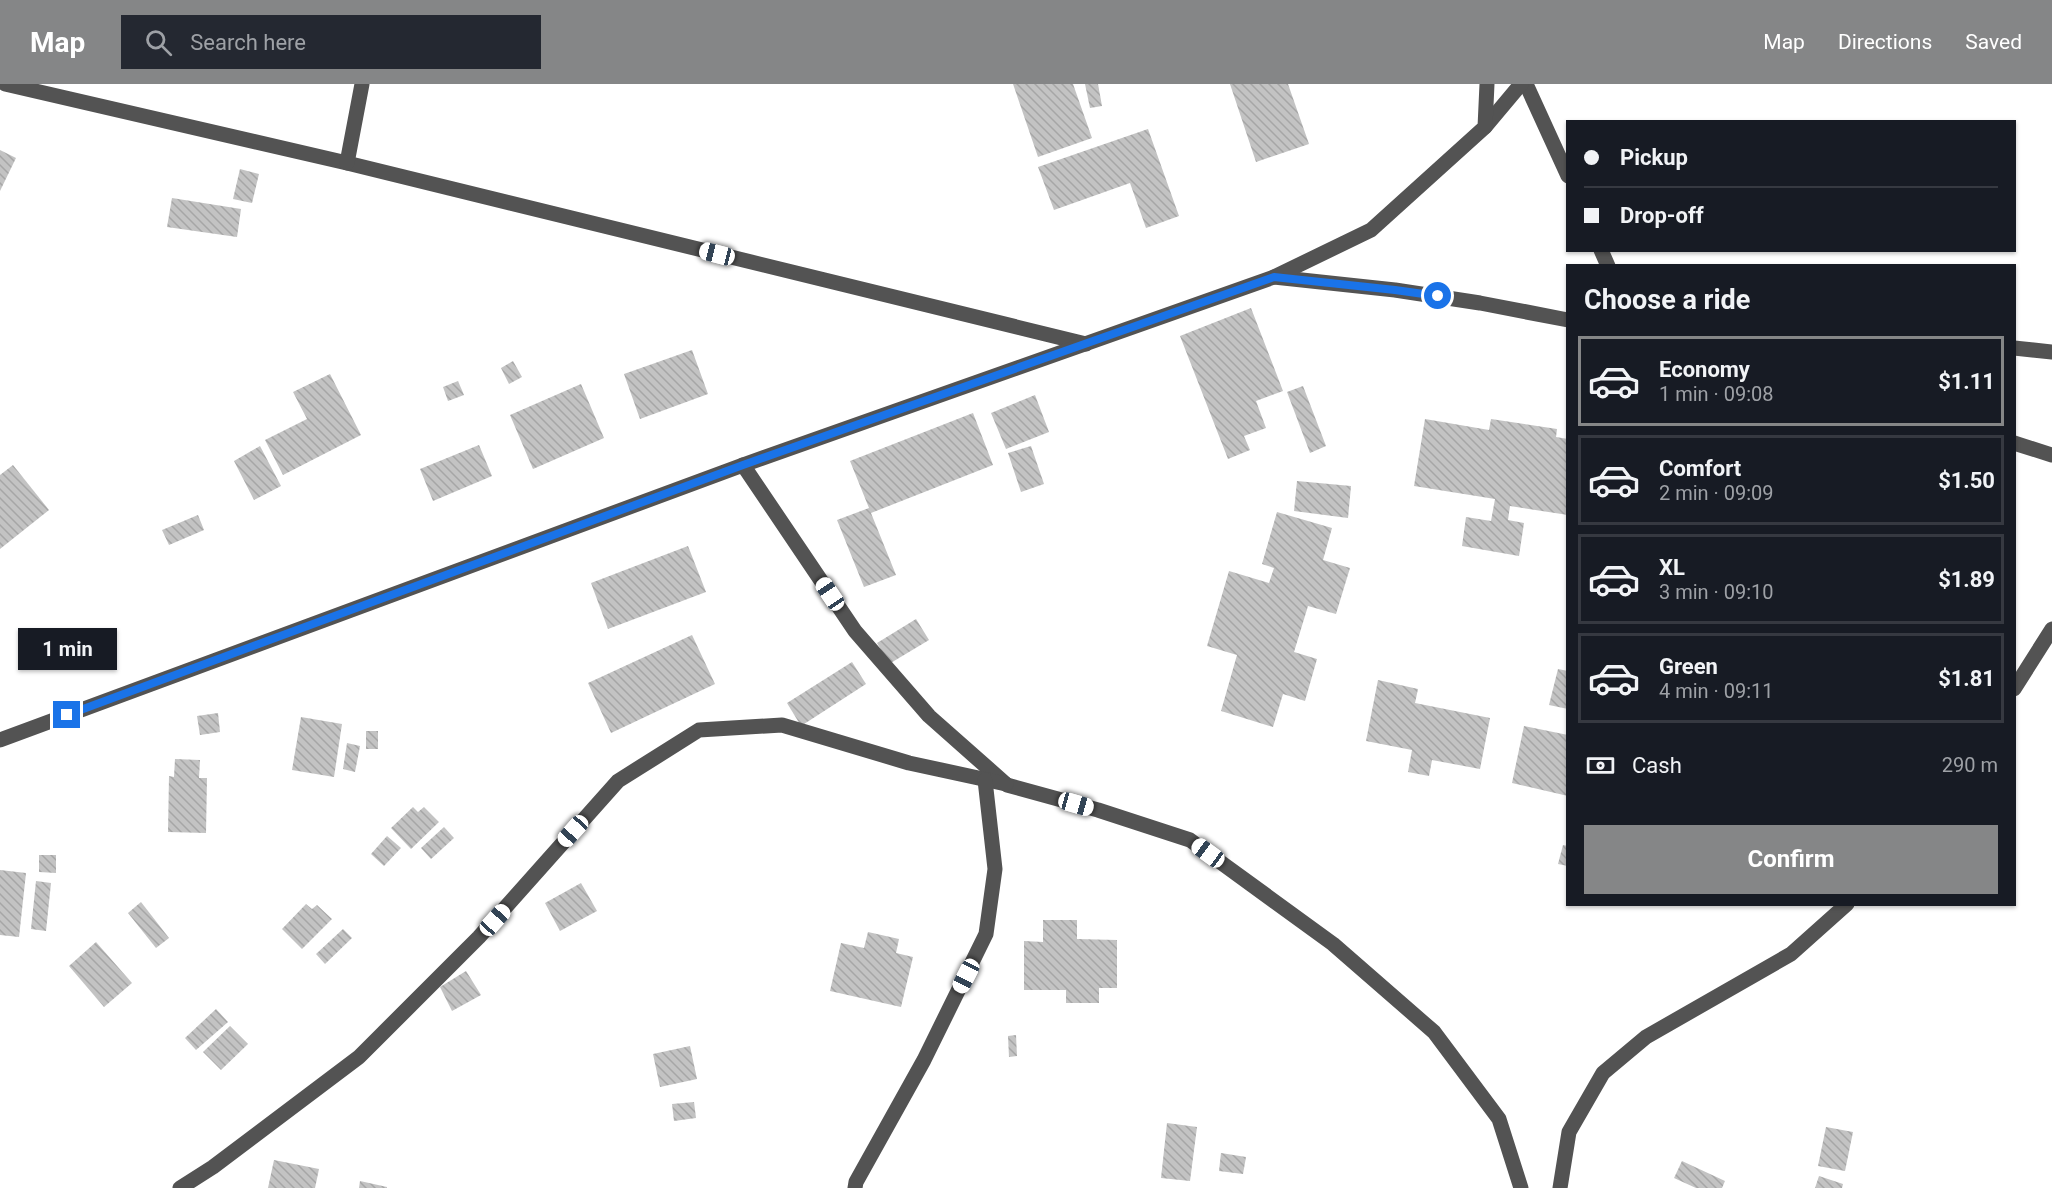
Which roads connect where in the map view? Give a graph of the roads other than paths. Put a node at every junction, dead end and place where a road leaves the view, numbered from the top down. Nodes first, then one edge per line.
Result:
1 (5, 84) edge
2 (362, 84) edge
3 (1487, 84) edge
4 (1521, 84) edge
5 (1526, 84) edge
6 (1485, 127) junction
7 (347, 163) junction
8 (1566, 172) edge
9 (1274, 277) junction
10 (1566, 320) edge
11 (1086, 344) junction
12 (2016, 348) edge
13 (2052, 352) edge
14 (2016, 444) edge
15 (2052, 455) edge
16 (743, 465) junction
17 (2052, 630) edge
18 (2016, 686) edge
19 (0, 740) edge
20 (985, 780) junction
21 (1007, 785) junction
22 (1845, 906) edge
23 (180, 1188) edge
24 (855, 1188) edge
25 (1521, 1188) edge
26 (1560, 1188) edge

1 - 7 street
2 - 7 street
3 - 6 street
4 - 6 street
5 - 8 street
6 - 9 street
7 - 11 street
9 - 10 street
9 - 11 street
11 - 16 street
12 - 13 street
14 - 15 street
16 - 19 street
16 - 21 street
17 - 18 street
20 - 21 street
20 - 23 street
20 - 24 street
21 - 25 street
22 - 26 street

